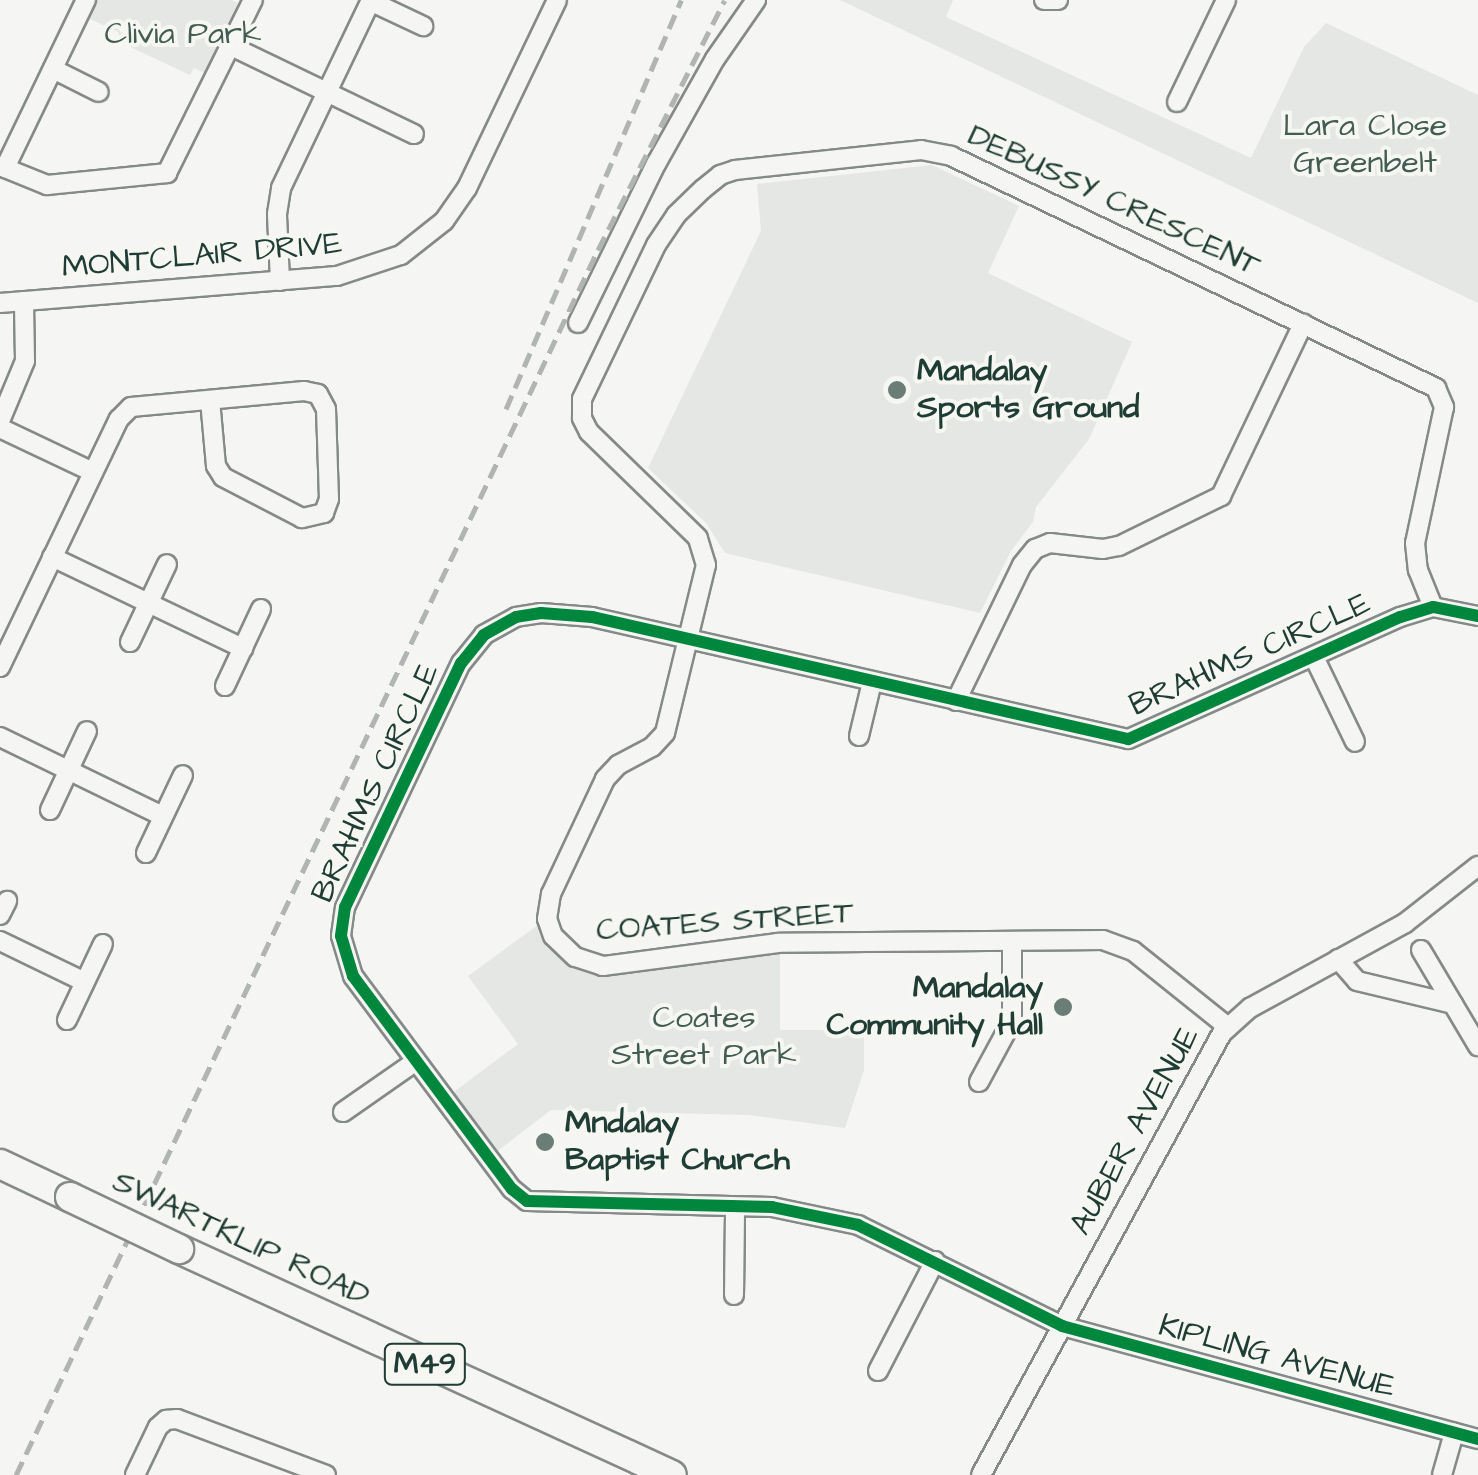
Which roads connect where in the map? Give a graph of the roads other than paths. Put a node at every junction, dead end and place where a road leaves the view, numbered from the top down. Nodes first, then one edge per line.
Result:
1 (86, 0) edge
2 (253, 0) edge
3 (370, 0) edge
4 (557, 0) edge
5 (756, 0) edge
6 (1044, 0) edge
7 (1058, 0) edge
8 (1226, 0) edge
9 (422, 26) dead end
10 (231, 46) junction
11 (53, 70) junction
12 (100, 92) dead end
13 (326, 92) junction
14 (1178, 102) dead end
15 (414, 134) dead end
16 (3, 167) edge
17 (280, 281) junction
18 (24, 301) junction
19 (0, 303) edge
20 (578, 323) dead end
21 (1303, 324) junction
22 (210, 400) junction
23 (0, 425) edge
24 (93, 472) junction
25 (52, 558) junction
26 (167, 564) dead end
27 (148, 603) junction
28 (1434, 607) junction
29 (262, 609) dead end
30 (1478, 616) edge
31 (689, 638) junction
32 (130, 642) dead end
33 (243, 648) junction
34 (1314, 657) junction
35 (0, 666) edge
36 (872, 682) junction
37 (225, 686) dead end
38 (956, 701) junction
39 (88, 732) dead end
40 (859, 736) dead end
41 (0, 738) edge
42 (1355, 742) dead end
43 (69, 770) junction
44 (182, 775) dead end
45 (50, 810) dead end
46 (163, 816) junction
47 (146, 854) dead end
48 (1476, 874) edge
49 (1012, 940) junction
50 (0, 941) edge
51 (103, 944) dead end
52 (1420, 950) dead end
53 (1338, 960) junction
54 (85, 982) junction
55 (1453, 1004) junction
56 (66, 1020) dead end
57 (1228, 1027) junction
58 (1478, 1046) edge
59 (416, 1061) junction
60 (979, 1082) dead end
61 (343, 1112) dead end
62 (0, 1164) edge
63 (735, 1206) junction
64 (935, 1261) junction
65 (734, 1295) dead end
66 (1062, 1326) junction
67 (878, 1371) dead end
68 (1454, 1433) junction
69 (1478, 1440) edge
70 (134, 1475) edge
71 (326, 1475) edge
72 (672, 1475) edge
73 (981, 1475) edge
74 (1442, 1475) edge

1 - 11 street
2 - 10 street
3 - 9 street
3 - 13 street
4 - 17 street, MONTCLAIR DRIVE
5 - 20 street
6 - 7 street
8 - 14 street
10 - 13 street
10 - 16 street
11 - 12 street
11 - 16 street
13 - 15 street
13 - 17 street
17 - 18 street, MONTCLAIR DRIVE
18 - 19 street, MONTCLAIR DRIVE
18 - 23 street
21 - 28 street, DEBUSSY CRESCENT
21 - 31 street, DEBUSSY CRESCENT
21 - 38 street
22 - 22 street
22 - 24 street
23 - 24 street
24 - 25 street
25 - 27 street
25 - 35 street
26 - 27 street
27 - 32 street
27 - 33 street
28 - 30 street
28 - 34 street, BRAHMS CIRCLE
29 - 33 street
31 - 36 street, BRAHMS CIRCLE
31 - 49 street, COATES STREET
31 - 59 street, BRAHMS CIRCLE
33 - 37 street
34 - 38 street, BRAHMS CIRCLE
34 - 42 street
36 - 38 street, BRAHMS CIRCLE
36 - 40 street
39 - 43 street
41 - 43 street
43 - 45 street
43 - 46 street
44 - 46 street
46 - 47 street
48 - 53 street, AUBER AVENUE
49 - 57 street, COATES STREET
49 - 60 street
50 - 54 street
51 - 54 street
52 - 55 street
53 - 55 street
53 - 57 street, AUBER AVENUE
54 - 56 street
55 - 58 street
57 - 66 street, AUBER AVENUE
59 - 61 street
59 - 63 street, BRAHMS CIRCLE
62 - 72 main road, SWARTKLIP ROAD / M49, bridge
63 - 64 street, BRAHMS CIRCLE
63 - 65 street
64 - 66 street, BRAHMS CIRCLE
64 - 67 street
66 - 68 street, KIPLING AVENUE
66 - 73 street, AUBER AVENUE
68 - 69 street, KIPLING AVENUE
68 - 74 street
70 - 71 street

